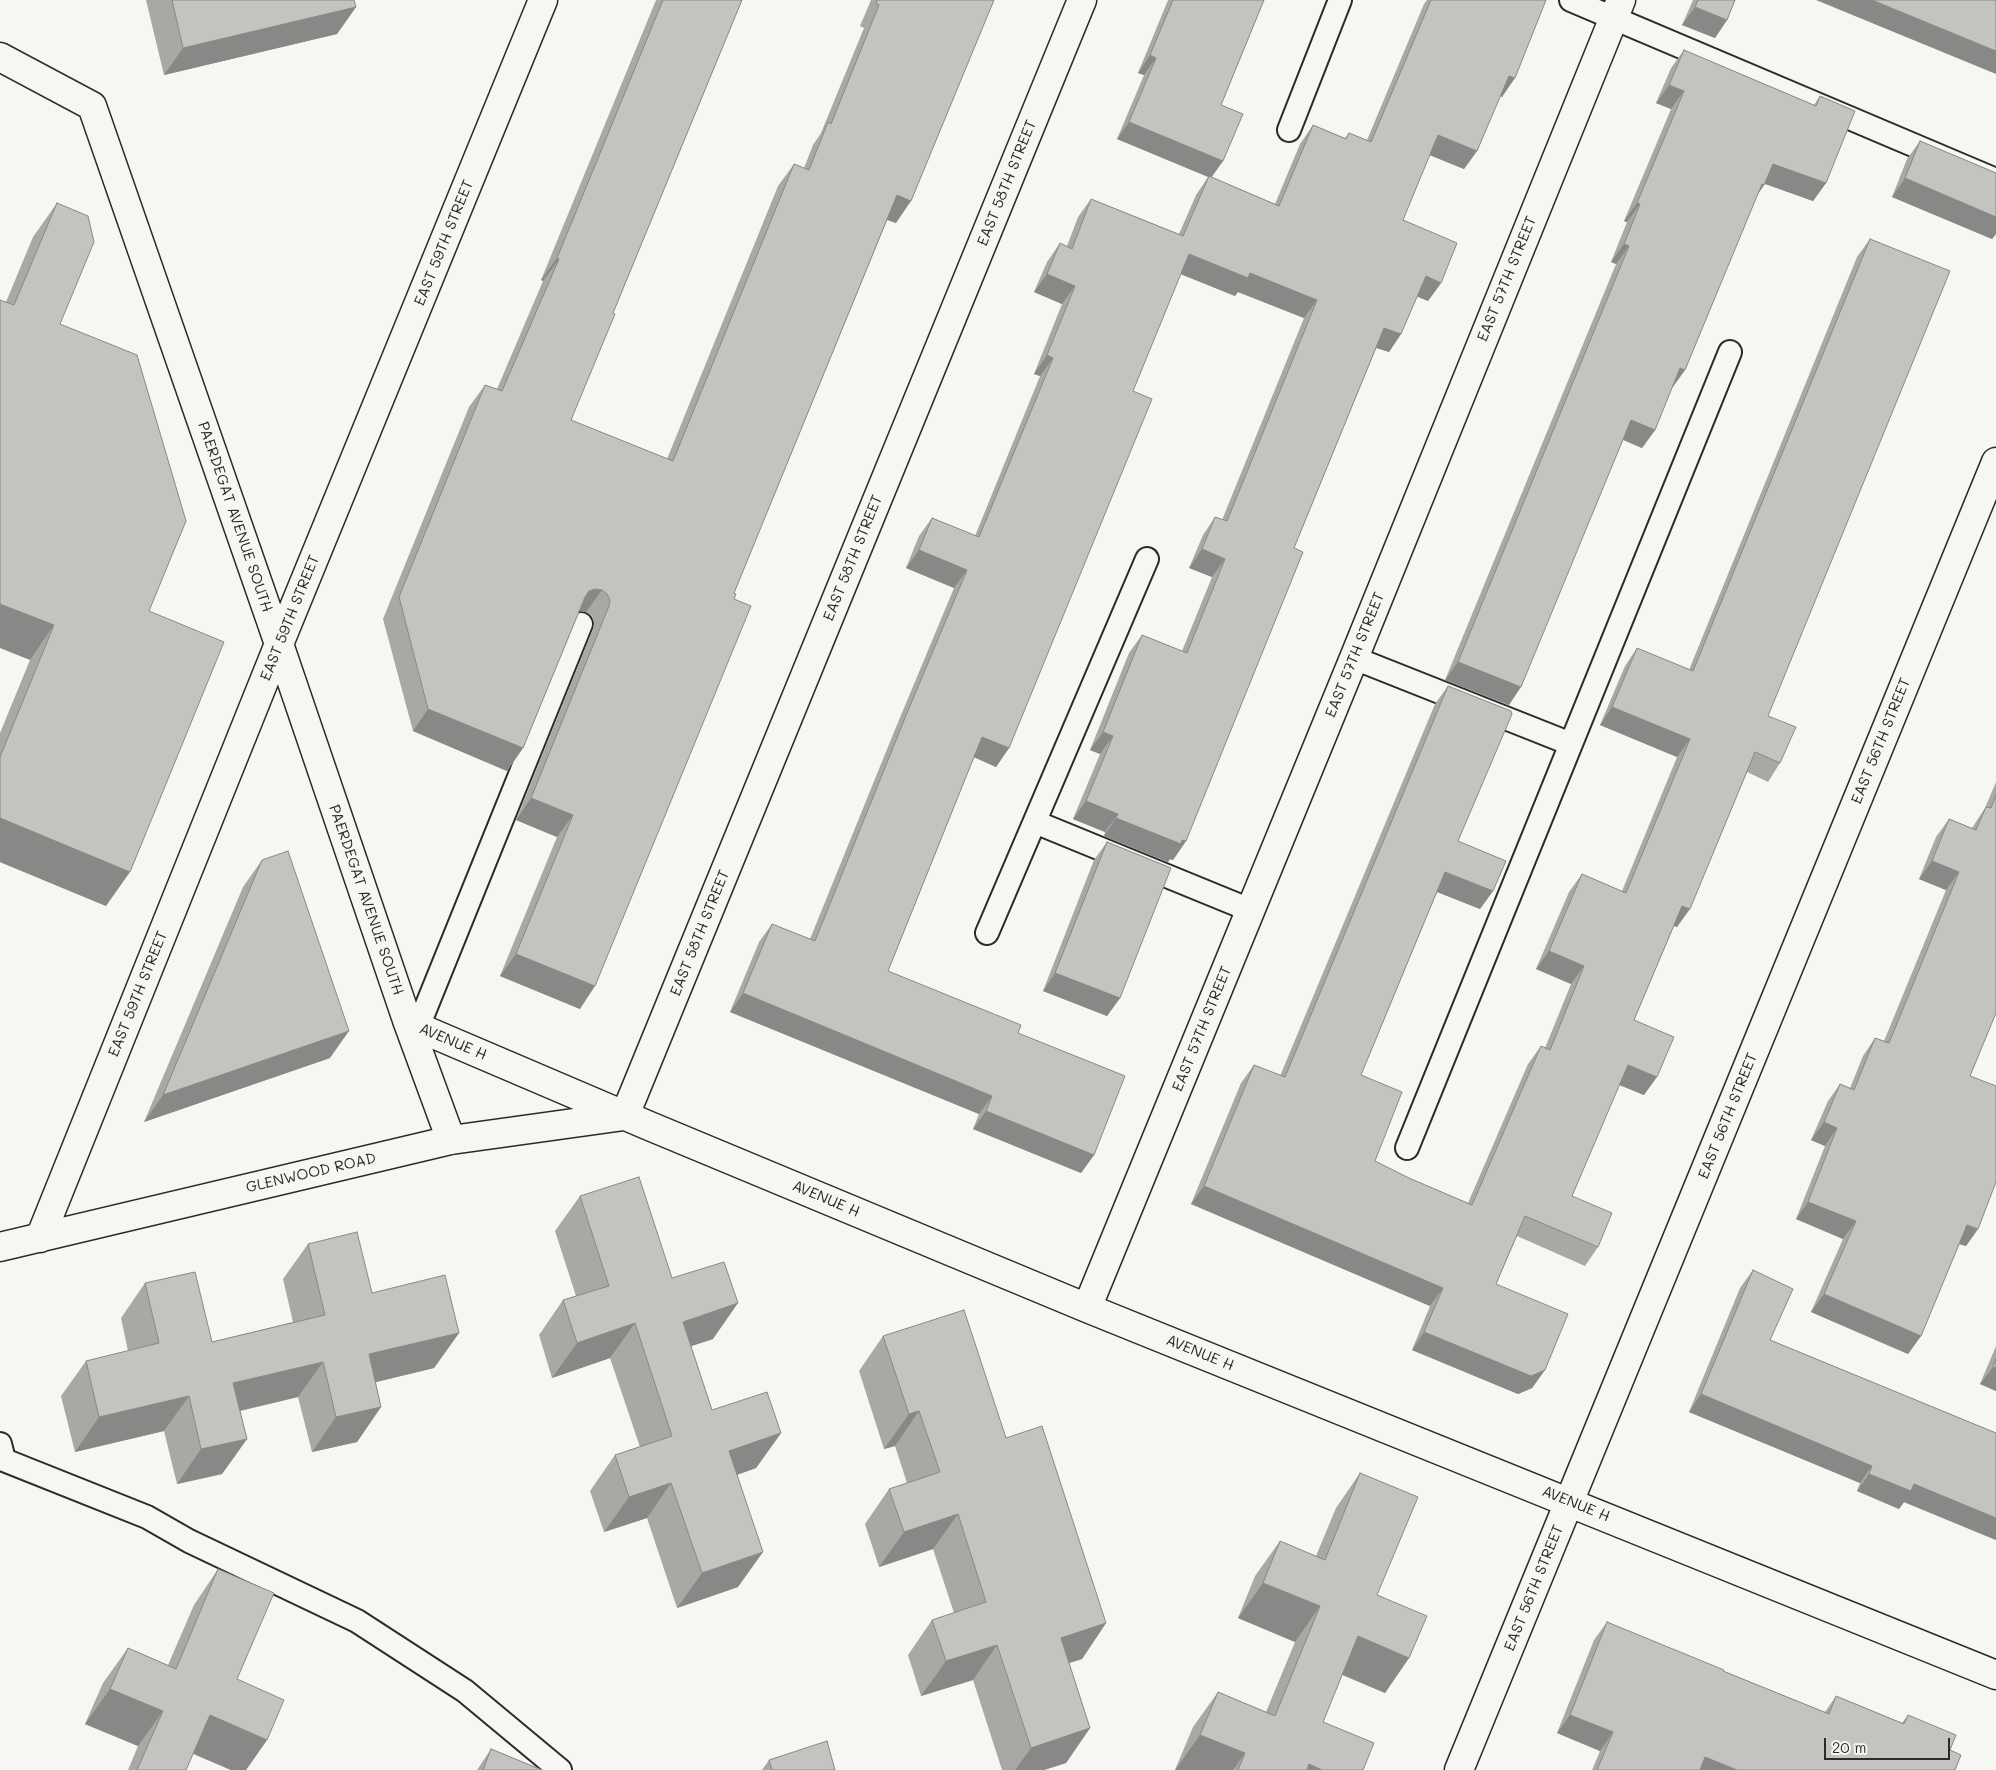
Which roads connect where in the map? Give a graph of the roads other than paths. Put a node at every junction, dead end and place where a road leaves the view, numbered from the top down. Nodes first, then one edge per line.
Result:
1 (543, 0) edge
2 (1082, 0) edge
3 (1340, 0) edge
4 (1571, 0) edge
5 (1617, 9) edge
6 (0, 57) edge
7 (1289, 130) dead end
8 (1996, 180) edge
9 (1730, 352) dead end
10 (1996, 462) edge
11 (1147, 559) dead end
12 (581, 624) edge
13 (279, 644) junction
14 (1354, 658) junction
15 (1571, 744) junction
16 (1035, 822) junction
17 (1250, 910) junction
18 (987, 933) dead end
19 (413, 1025) junction
20 (626, 1115) junction
21 (451, 1140) junction
22 (1407, 1148) dead end
23 (40, 1238) junction
24 (0, 1247) edge
25 (1087, 1308) junction
26 (0, 1444) edge
27 (1569, 1501) junction
28 (1996, 1675) edge
29 (560, 1770) edge
30 (1458, 1770) edge

1 - 13 street, EAST 59TH STREET
2 - 20 street, EAST 58TH STREET
3 - 7 lane
4 - 5 lane
5 - 8 lane
5 - 14 street, EAST 57TH STREET
6 - 13 street, PAERDEGAT AVENUE SOUTH
9 - 15 lane
10 - 27 street, EAST 56TH STREET
11 - 16 lane
12 - 19 lane
13 - 19 street, PAERDEGAT AVENUE SOUTH
13 - 23 street, EAST 59TH STREET
14 - 15 lane
14 - 17 street, EAST 57TH STREET
15 - 22 lane
16 - 17 lane
16 - 18 lane
17 - 25 street, EAST 57TH STREET
19 - 20 street, AVENUE H
19 - 21 street, PAERDEGAT AVENUE SOUTH
20 - 21 street, GLENWOOD ROAD
20 - 25 street, AVENUE H
21 - 23 street, GLENWOOD ROAD
23 - 24 street, GLENWOOD ROAD
25 - 27 street, AVENUE H
26 - 29 lane
27 - 28 street, AVENUE H
27 - 30 street, EAST 56TH STREET

